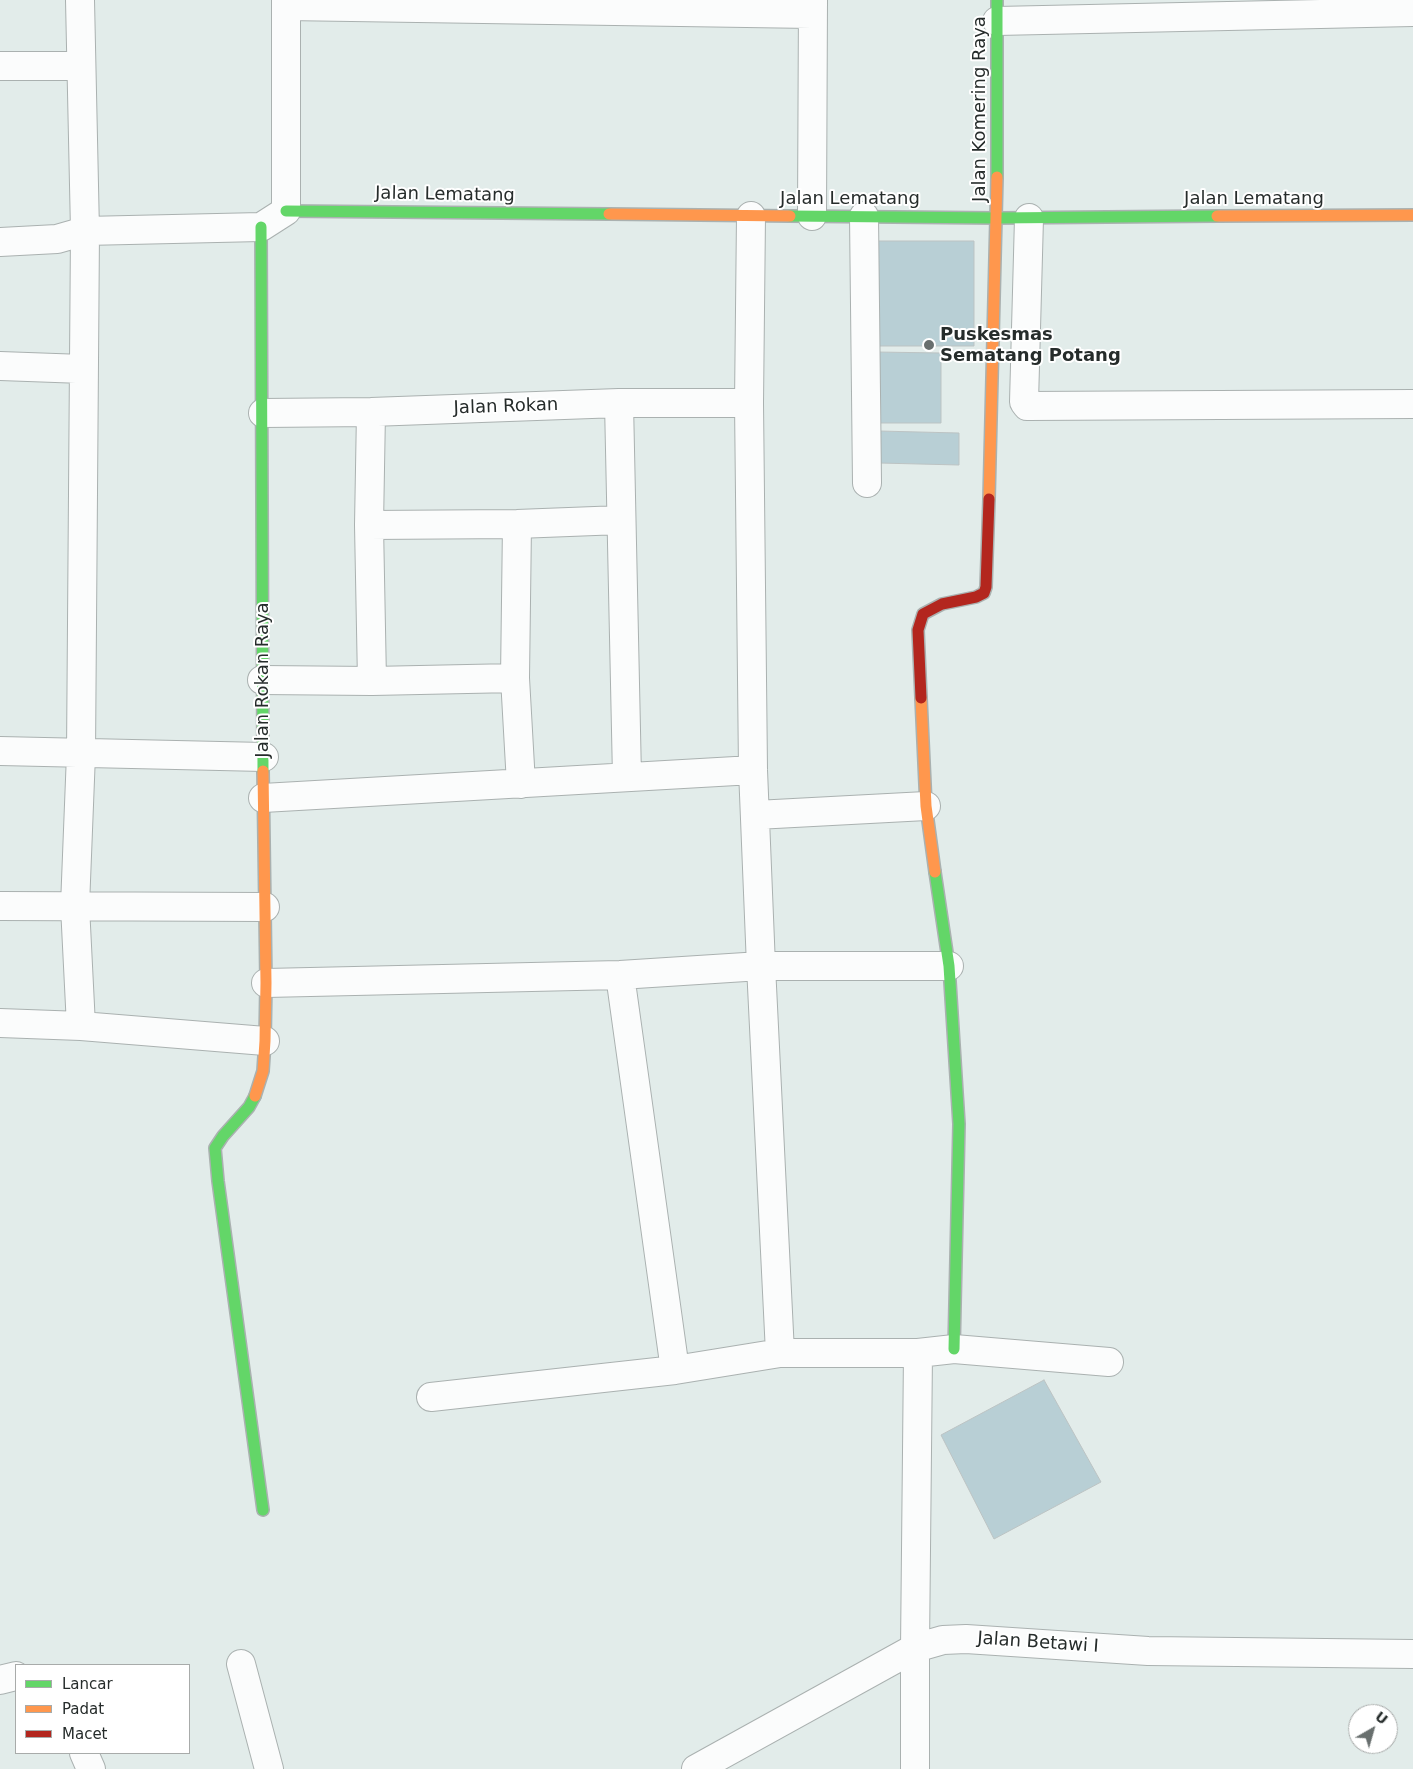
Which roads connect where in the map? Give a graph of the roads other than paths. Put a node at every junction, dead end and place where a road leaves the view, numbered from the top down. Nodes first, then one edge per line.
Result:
1 (80, 0) edge
2 (286, 3) edge
3 (813, 7) edge
4 (997, 10) edge
5 (1413, 12) edge
6 (0, 66) edge
7 (81, 66) junction
8 (286, 211) junction
9 (1413, 215) edge
10 (751, 216) junction
11 (812, 216) junction
12 (864, 216) junction
13 (997, 218) junction
14 (1029, 218) junction
15 (261, 227) junction
16 (85, 231) junction
17 (0, 242) edge
18 (993, 350) junction
19 (1026, 352) junction
20 (0, 366) edge
21 (83, 369) junction
22 (619, 403) junction
23 (749, 403) junction
24 (1413, 404) edge
25 (371, 412) junction
26 (263, 413) junction
27 (867, 483) dead end
28 (621, 520) junction
29 (369, 524) junction
30 (516, 524) junction
31 (515, 678) junction
32 (262, 680) junction
33 (372, 681) junction
34 (0, 751) edge
35 (80, 754) junction
36 (264, 757) junction
37 (753, 770) junction
38 (627, 777) junction
39 (521, 784) junction
40 (263, 798) junction
41 (926, 806) junction
42 (756, 815) junction
43 (0, 906) edge
44 (75, 906) junction
45 (265, 908) junction
46 (761, 966) junction
47 (949, 966) junction
48 (620, 975) junction
49 (266, 983) junction
50 (0, 1023) edge
51 (81, 1026) junction
52 (265, 1041) junction
53 (954, 1349) junction
54 (780, 1353) junction
55 (918, 1353) junction
56 (1110, 1362) dead end
57 (675, 1370) junction
58 (431, 1397) dead end
59 (263, 1510) dead end
60 (915, 1648) junction
61 (1413, 1654) edge
62 (241, 1664) dead end
63 (15, 1676) edge
64 (0, 1680) edge
65 (84, 1754) edge
66 (91, 1769) edge
67 (269, 1769) edge
68 (696, 1769) edge
69 (916, 1769) edge

1 - 7 street
2 - 3 street
2 - 8 street
3 - 11 street
4 - 5 street
4 - 13 street, Jalan Komering Raya
6 - 7 street
7 - 16 street
8 - 10 street, Jalan Lematang
8 - 15 street
9 - 14 street, Jalan Lematang
10 - 11 street, Jalan Lematang
10 - 23 street
11 - 12 street, Jalan Lematang
12 - 13 street, Jalan Lematang
12 - 27 street
13 - 14 street, Jalan Lematang
13 - 18 street, Jalan Komering Raya
14 - 19 street
15 - 16 street
15 - 26 street, Jalan Rokan Raya
16 - 17 street
16 - 21 street
18 - 19 street
18 - 41 street, Jalan Komering Raya
19 - 24 street
20 - 21 street
21 - 35 street
22 - 23 street, Jalan Rokan
22 - 25 street, Jalan Rokan
22 - 28 street
23 - 37 street
25 - 26 street, Jalan Rokan
25 - 29 street
26 - 32 street, Jalan Rokan Raya
28 - 30 street
28 - 38 street
29 - 30 street
29 - 33 street
30 - 31 street
31 - 33 street
31 - 39 street
32 - 33 street
32 - 36 street, Jalan Rokan Raya
34 - 35 street
35 - 36 street
35 - 44 street
36 - 40 street, Jalan Rokan Raya
37 - 38 street
37 - 42 street
38 - 39 street
39 - 40 street
40 - 45 street, Jalan Rokan Raya
41 - 42 street
41 - 47 street
42 - 46 street
43 - 44 street
44 - 45 street
44 - 51 street
45 - 49 street, Jalan Rokan Raya
46 - 47 street
46 - 48 street
46 - 54 street
47 - 53 street
48 - 49 street
48 - 57 street
49 - 52 street, Jalan Rokan Raya
50 - 51 street
51 - 52 street
52 - 59 street, Jalan Rokan Raya
53 - 55 street
53 - 56 street
54 - 55 street
54 - 57 street
55 - 60 street
57 - 58 street
60 - 61 street, Jalan Betawi I
60 - 68 street, Jalan Betawi I
60 - 69 street
62 - 67 street
63 - 64 street
65 - 66 street

